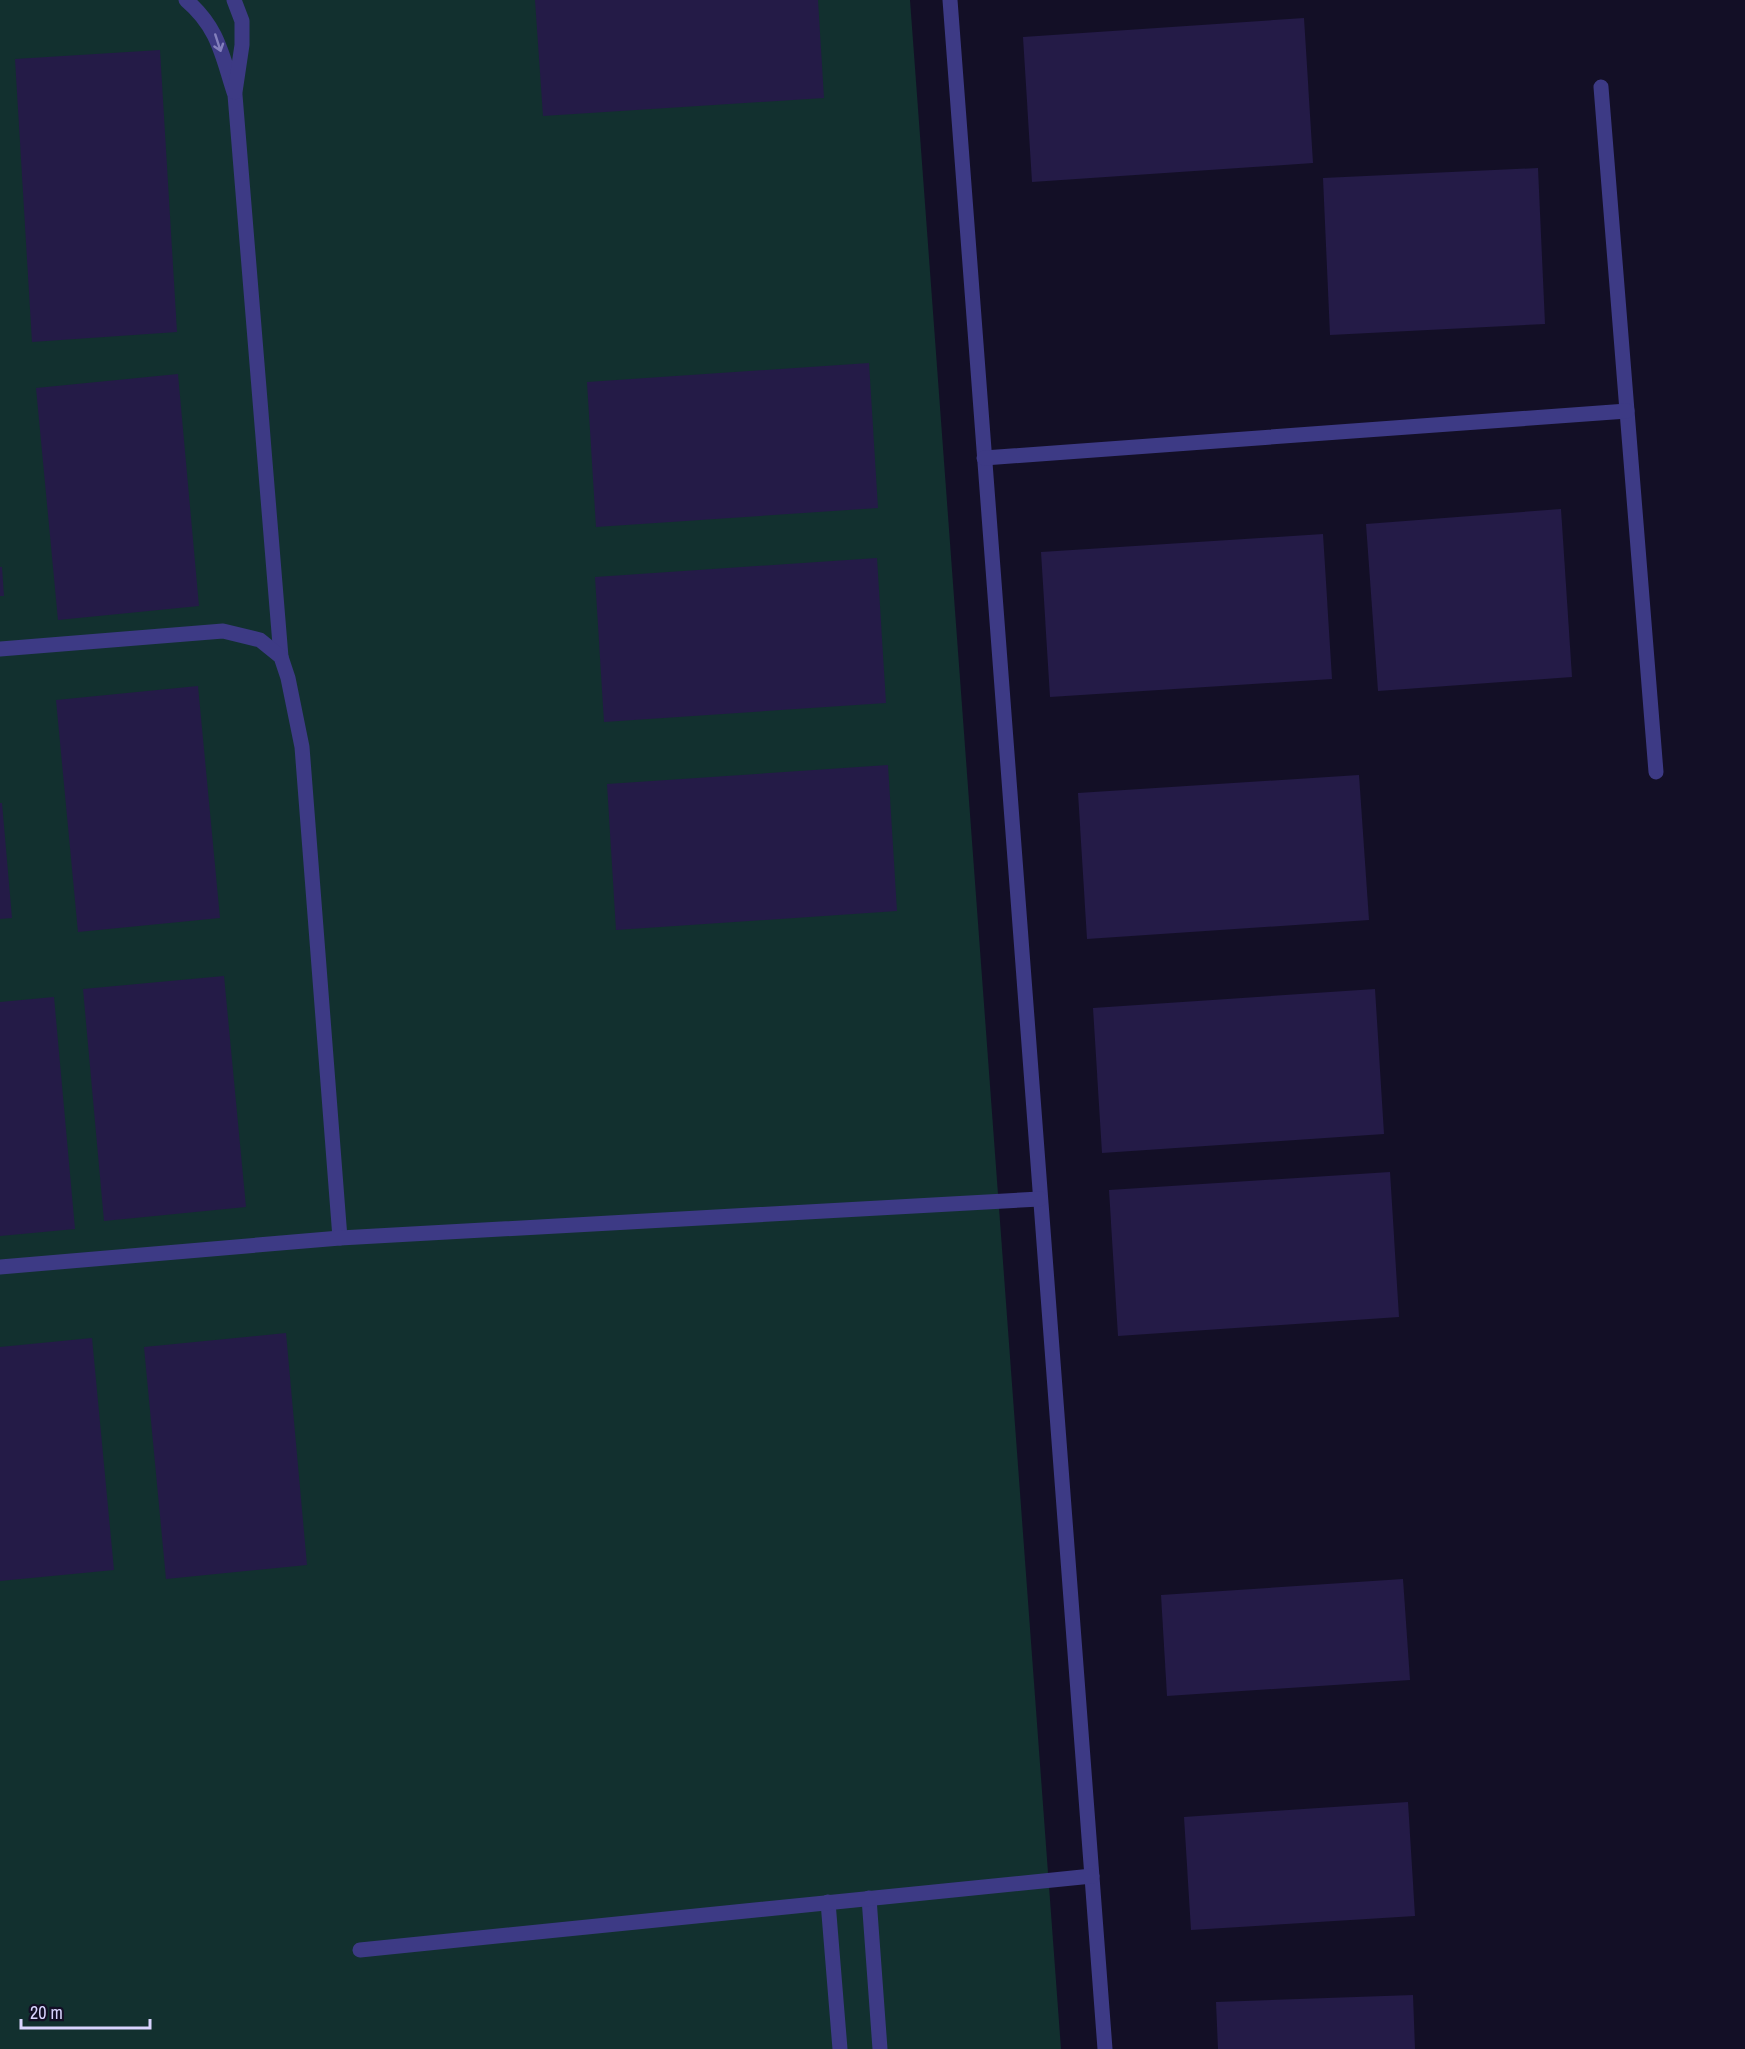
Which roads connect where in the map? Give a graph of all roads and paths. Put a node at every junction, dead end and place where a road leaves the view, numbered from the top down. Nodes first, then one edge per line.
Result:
1 (186, 0) edge
2 (234, 0) edge
3 (950, 0) edge
4 (1601, 87) dead end
5 (235, 95) junction
6 (1627, 411) junction
7 (984, 458) junction
8 (0, 649) edge
9 (281, 657) junction
10 (1656, 772) dead end
11 (1040, 1199) junction
12 (340, 1238) junction
13 (0, 1267) edge
14 (1092, 1876) junction
15 (869, 1898) junction
16 (828, 1902) junction
17 (360, 1950) dead end
18 (840, 2049) edge
19 (880, 2049) edge
20 (1105, 2049) edge

1 -> 5 lane
2 - 5 lane
3 - 7 lane
4 - 6 lane
5 - 9 lane
6 - 7 lane
6 - 10 lane
7 - 11 lane
8 - 9 lane
9 - 12 lane
11 - 12 lane
11 - 14 lane
12 - 13 lane
14 - 15 lane
14 - 20 lane
15 - 16 lane
15 - 19 lane
16 - 17 lane
16 - 18 lane

